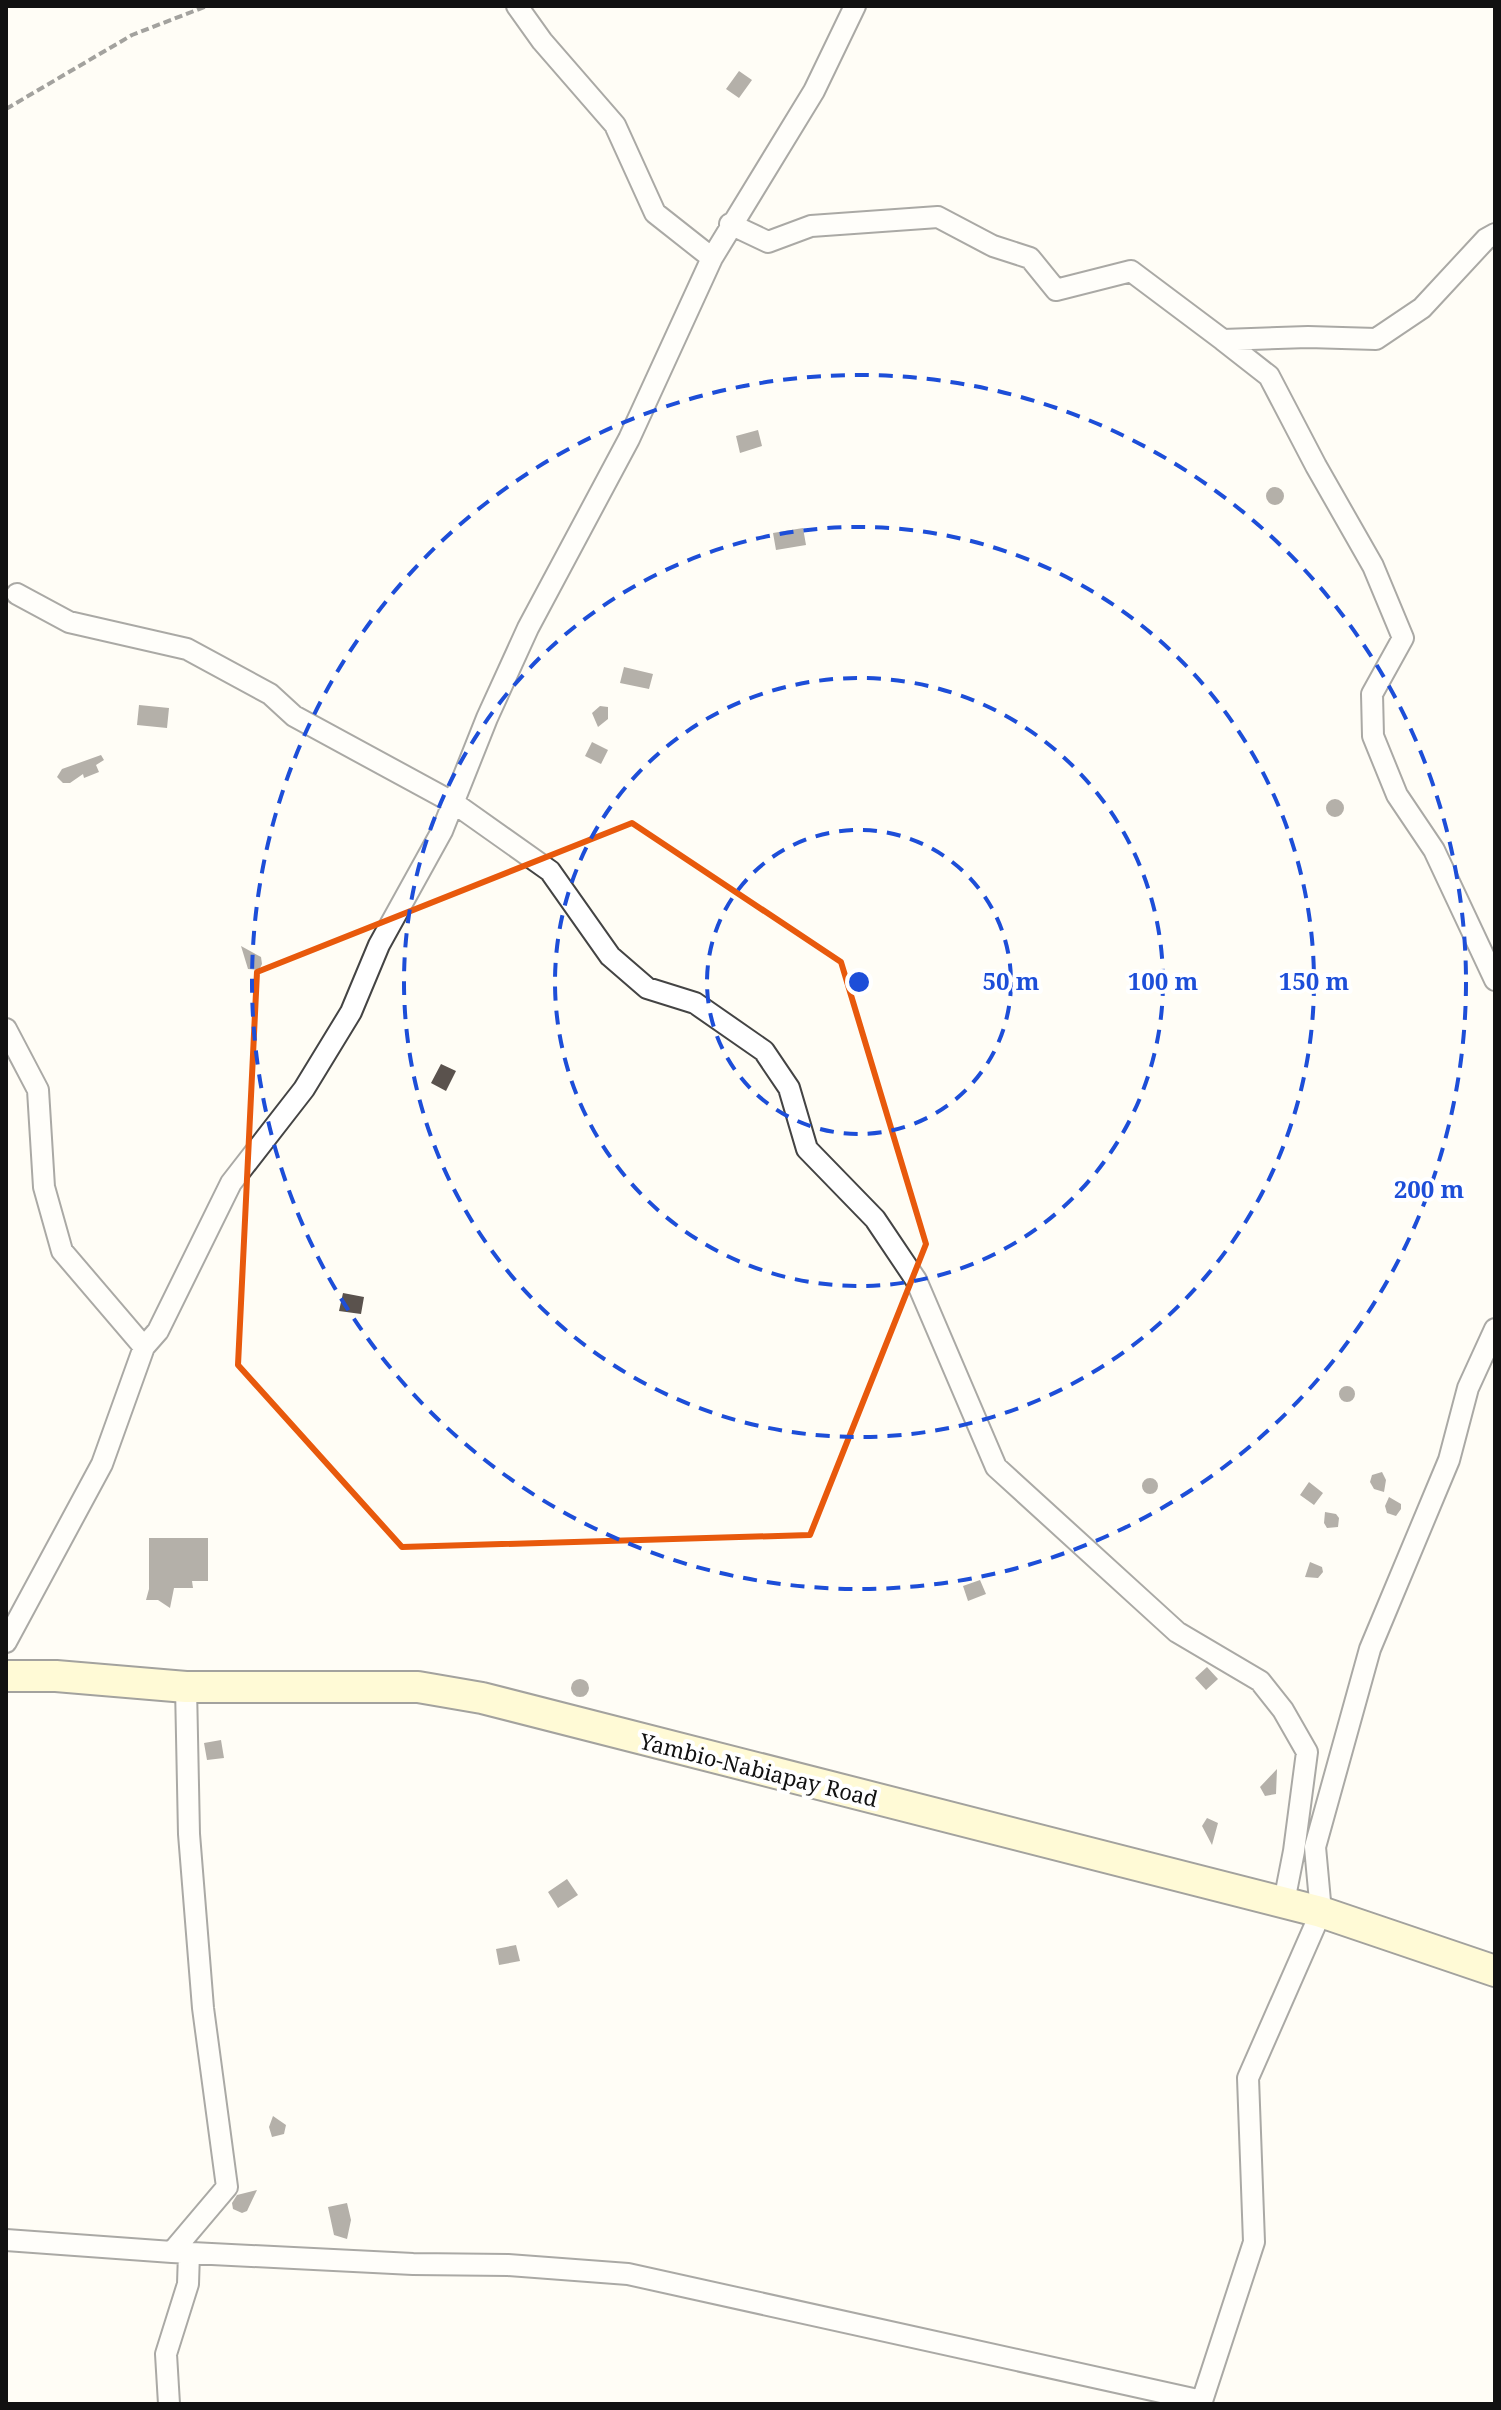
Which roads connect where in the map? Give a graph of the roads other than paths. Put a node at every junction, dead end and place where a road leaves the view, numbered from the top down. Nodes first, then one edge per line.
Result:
1 (517, 6) edge
2 (855, 6) edge
3 (730, 224) junction
4 (1495, 234) edge
5 (712, 258) junction
6 (1223, 340) junction
7 (17, 594) dead end
8 (454, 803) junction
9 (1495, 980) edge
10 (6, 1029) edge
11 (1495, 1329) edge
12 (144, 1347) junction
13 (6, 1642) edge
14 (6, 1676) edge
15 (186, 1687) junction
16 (1284, 1902) junction
17 (1321, 1912) junction
18 (1495, 1971) edge
19 (6, 2240) edge
20 (180, 2252) junction
21 (169, 2404) edge

1 - 5 street
2 - 3 street
3 - 5 street
3 - 6 street
4 - 6 street
5 - 8 street
6 - 9 street
7 - 8 street
8 - 12 street
8 - 16 street
10 - 12 street
11 - 17 street
12 - 13 street
14 - 15 main road, Yambio-Nabiapay Road
15 - 16 main road, Yambio-Nabiapay Road
15 - 20 street
16 - 17 main road, Yambio-Nabiapay Road
17 - 18 main road, Yambio-Nabiapay Road
17 - 20 street
19 - 20 street
20 - 21 street

